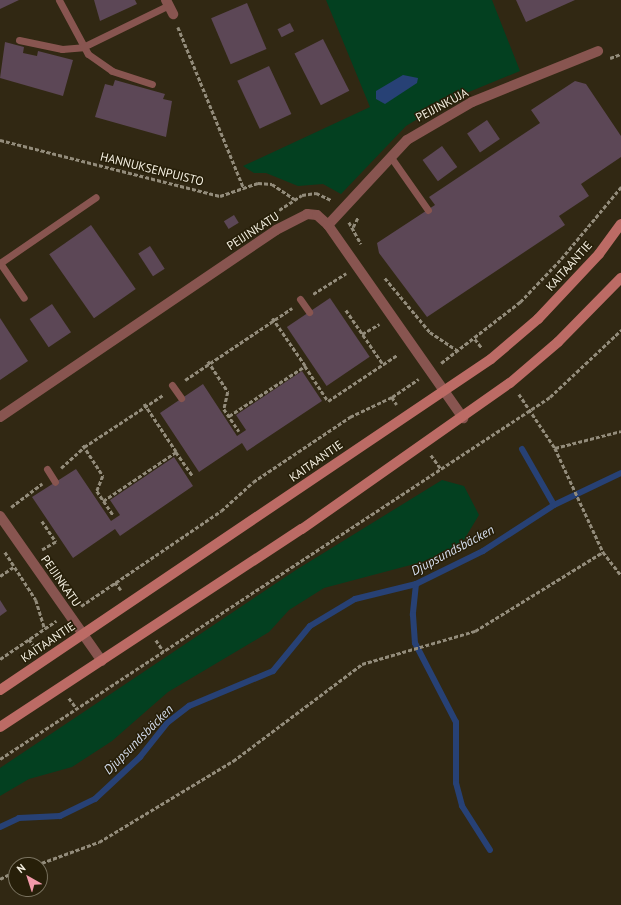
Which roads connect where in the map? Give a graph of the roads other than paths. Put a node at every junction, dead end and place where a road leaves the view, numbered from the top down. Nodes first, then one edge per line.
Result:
1 (60, 0) edge
2 (167, 2) edge
3 (173, 14) road end
4 (19, 40) dead end
5 (83, 47) junction
6 (598, 51) dead end
7 (152, 84) dead end
8 (390, 156) junction
9 (96, 197) dead end
10 (428, 210) dead end
11 (621, 224) edge
12 (328, 225) junction
13 (0, 263) edge
14 (621, 278) edge
15 (24, 298) dead end
16 (300, 299) dead end
17 (308, 312) dead end
18 (172, 385) dead end
19 (444, 390) junction
20 (181, 398) dead end
21 (0, 417) edge
22 (463, 418) junction
23 (47, 469) dead end
24 (55, 482) dead end
25 (0, 516) edge
26 (83, 635) junction
27 (102, 661) junction
28 (0, 690) edge
29 (0, 727) edge

1 - 5 lane
2 - 3 street
2 - 5 lane
4 - 5 lane
5 - 7 lane
6 - 8 street, PEIJINKUJA
8 - 10 lane
8 - 12 street, PEIJINKUJA
9 - 13 lane
11 - 19 main road, KAITAANTIE
12 - 19 street, PEIJINKATU
12 - 21 street, PEIJINKATU
13 - 15 lane
14 - 22 main road
16 - 17 lane
18 - 20 lane
19 - 22 street, PEIJINKATU
19 - 26 main road, KAITAANTIE
22 - 27 main road
23 - 24 lane
25 - 26 street, PEIJINKATU
26 - 27 street, PEIJINKATU
26 - 28 main road, KAITAANTIE
27 - 29 main road

